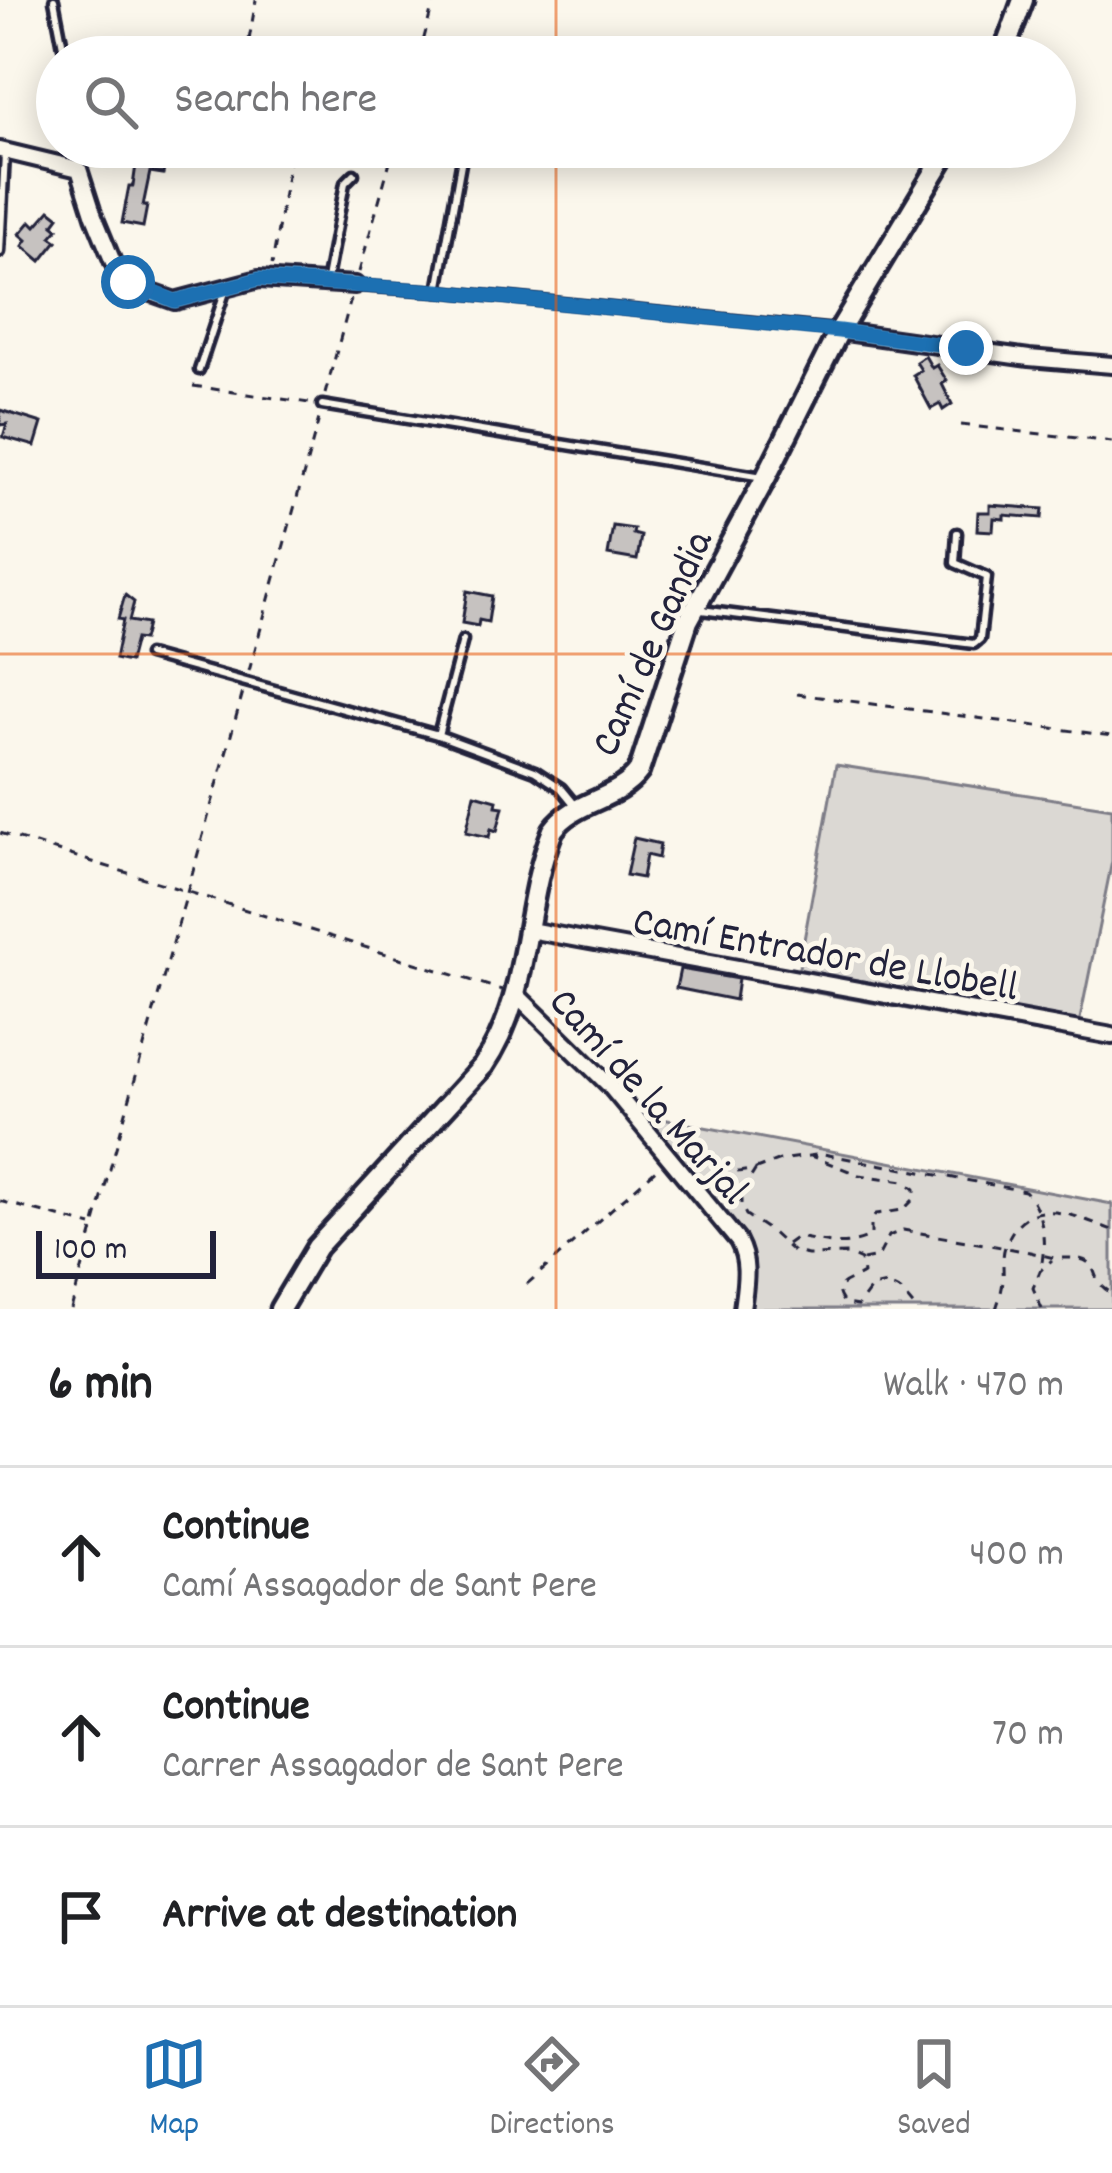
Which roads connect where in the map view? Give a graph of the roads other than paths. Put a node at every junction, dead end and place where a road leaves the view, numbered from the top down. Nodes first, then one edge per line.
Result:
1 (55, 0) edge
2 (1023, 0) edge
3 (61, 36) edge
4 (1010, 36) edge
5 (2, 151) edge
6 (36, 159) edge
7 (75, 168) edge
8 (460, 168) edge
9 (937, 168) edge
10 (79, 169) joint
11 (354, 174) dead end
12 (0, 252) edge
13 (326, 282) junction
14 (355, 285) joint
15 (226, 289) junction
16 (438, 291) junction
17 (839, 331) junction
18 (1112, 364) edge
19 (200, 370) dead end
20 (322, 405) road end
21 (766, 477) junction
22 (957, 533) dead end
23 (694, 609) junction
24 (463, 640) dead end
25 (148, 655) dead end
26 (438, 735) junction
27 (577, 807) junction
28 (529, 930) junction
29 (515, 994) junction
30 (1112, 1036) edge
31 (280, 1309) edge
32 (742, 1309) edge

1 - 3 lane
2 - 4 main road
5 - 6 street
5 - 12 lane
7 - 10 street
8 - 16 lane
9 - 17 main road, Camí de Gandia
10 - 15 street
11 - 13 lane
13 - 14 street
13 - 15 street
14 - 16 lane
15 - 19 lane
16 - 17 lane
17 - 18 street
17 - 21 main road, Camí de Gandia
20 - 21 lane
21 - 23 main road, Camí de Gandia
22 - 23 lane
23 - 27 main road, Camí de Gandia
24 - 26 lane
25 - 26 lane
26 - 27 lane
27 - 28 main road, Camí de Gandia
28 - 29 main road, Camí de Gandia
28 - 30 street, Camí Entrador de Llobell
29 - 31 main road, Camí de Gandia
29 - 32 street, Camí de la Marjal

